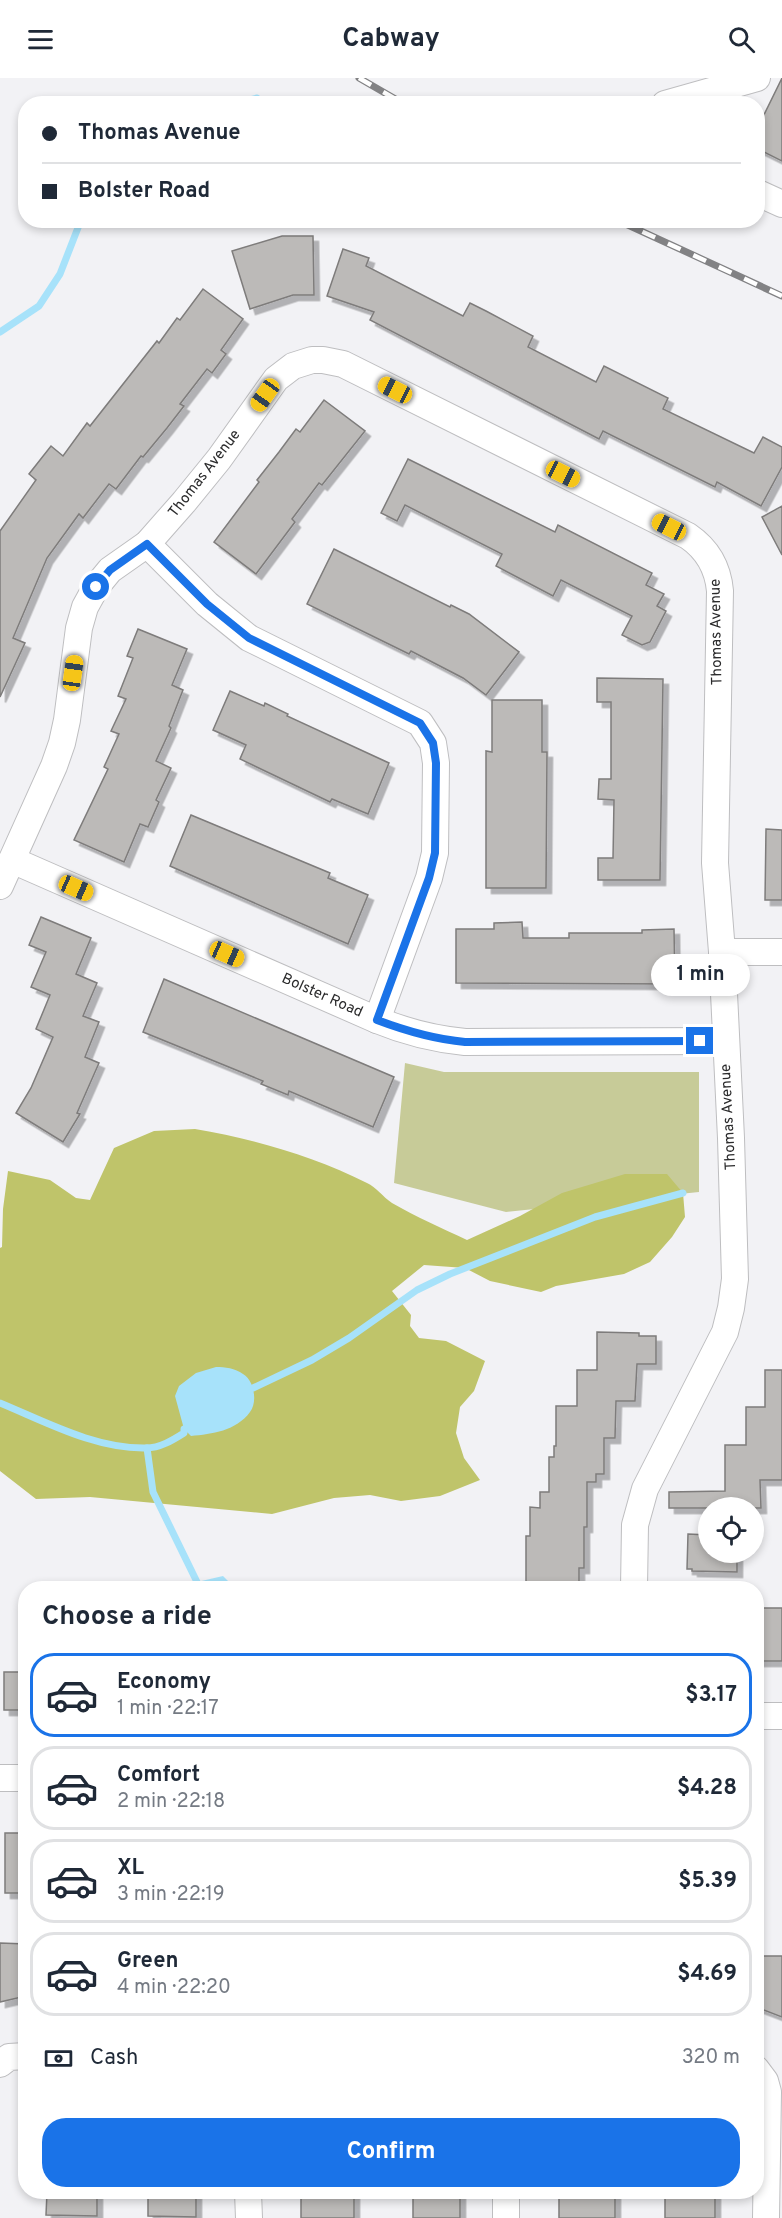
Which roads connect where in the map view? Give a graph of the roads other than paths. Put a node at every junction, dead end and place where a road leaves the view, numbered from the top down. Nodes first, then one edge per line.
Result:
1 (747, 81) edge
2 (694, 96) edge
3 (721, 96) edge
4 (765, 196) edge
5 (782, 204) edge
6 (147, 544) junction
7 (12, 860) junction
8 (0, 886) edge
9 (722, 952) junction
10 (782, 952) edge
11 (377, 1020) junction
12 (725, 1041) junction
13 (634, 1581) edge
14 (764, 1716) edge
15 (782, 1716) edge
16 (0, 1778) edge
17 (18, 1779) edge
18 (18, 2056) edge
19 (0, 2064) edge
20 (764, 2080) edge
21 (249, 2199) edge
22 (506, 2199) edge
23 (249, 2218) edge
24 (506, 2218) edge
25 (766, 2218) edge

1 - 2 street
1 - 3 street
4 - 5 street
6 - 7 street, Thomas Avenue
6 - 9 street, Thomas Avenue
6 - 11 street
7 - 8 street, Thomas Avenue
7 - 11 street, Bolster Road
9 - 10 street
9 - 12 street, Thomas Avenue
11 - 12 street, Bolster Road
12 - 13 street, Thomas Avenue
14 - 15 street
16 - 17 street
18 - 19 street
20 - 25 street
21 - 23 street
22 - 24 street

